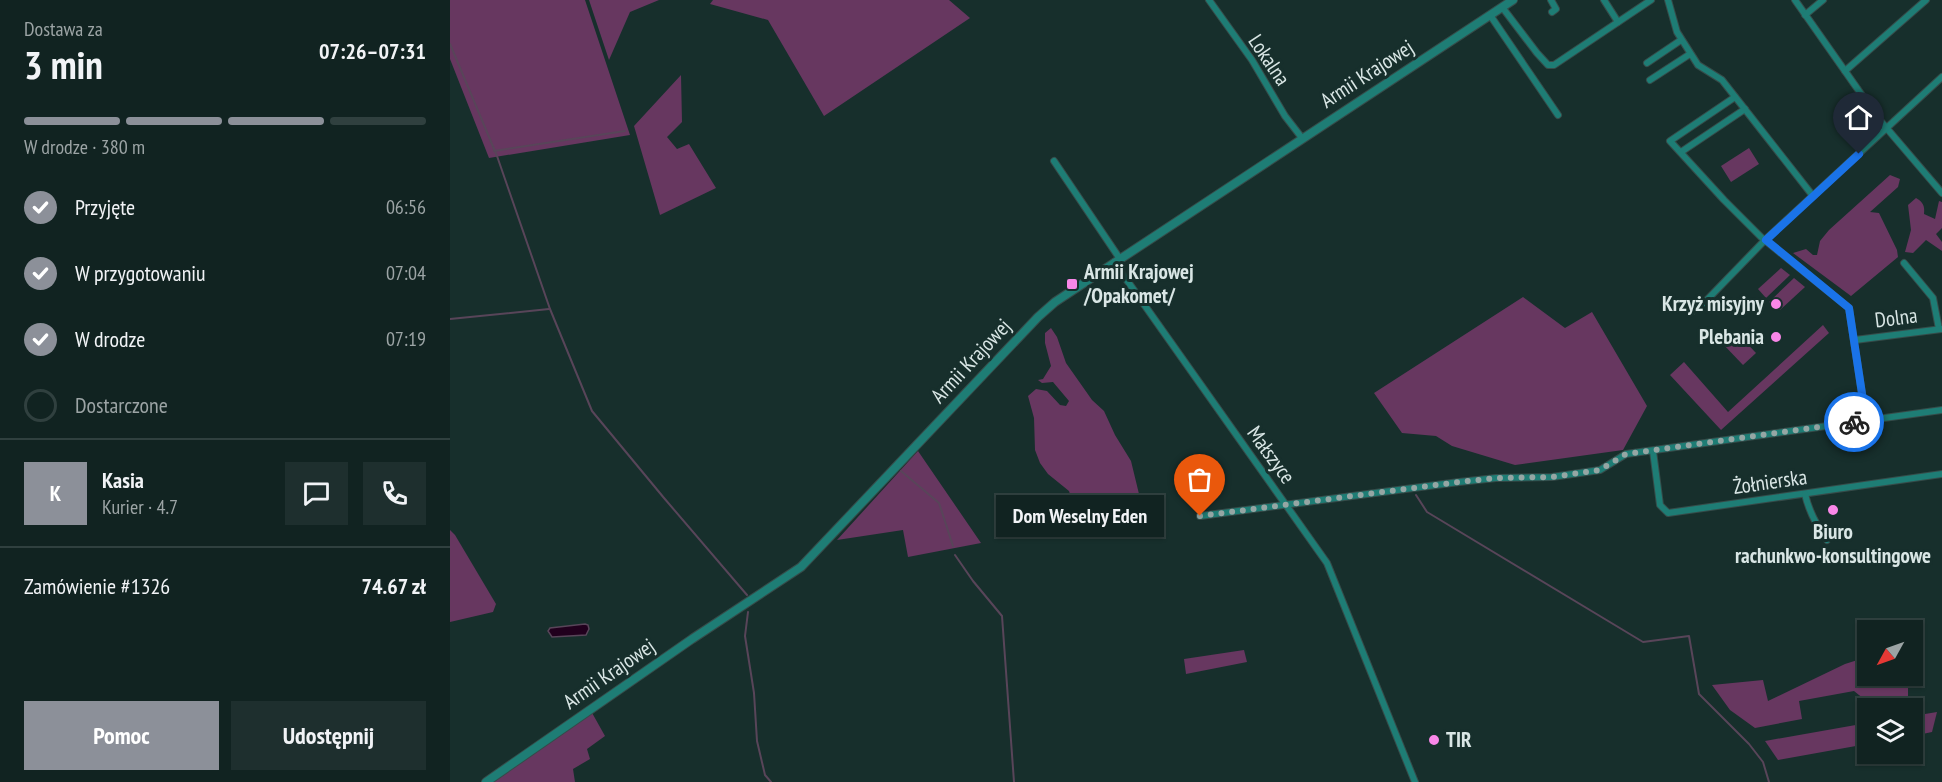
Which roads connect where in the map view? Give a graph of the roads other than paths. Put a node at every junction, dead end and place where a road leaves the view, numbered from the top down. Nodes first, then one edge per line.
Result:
1 (1209, 0) edge
2 (1513, 0) edge
3 (1551, 0) edge
4 (1604, 0) edge
5 (1651, 0) edge
6 (1668, 0) edge
7 (1795, 0) edge
8 (1823, 0) edge
9 (1926, 0) edge
10 (1502, 7) junction
11 (1552, 12) dead end
12 (1490, 15) junction
13 (1805, 15) junction
14 (1618, 22) junction
15 (1681, 40) junction
16 (1690, 54) junction
17 (1647, 63) dead end
18 (1845, 71) junction
19 (1942, 77) edge
20 (1650, 80) dead end
21 (1735, 97) junction
22 (1745, 110) junction
23 (1557, 115) dead end
24 (1886, 128) junction
25 (1302, 138) junction
26 (1681, 152) junction
27 (1054, 161) dead end
28 (1942, 194) edge
29 (1813, 196) junction
30 (1766, 240) junction
31 (1117, 260) junction
32 (1904, 263) dead end
33 (1691, 312) dead end
34 (1941, 329) edge
35 (1855, 340) junction
36 (1942, 410) edge
37 (1866, 420) junction
38 (1653, 451) junction
39 (1942, 474) edge
40 (1805, 494) junction
41 (1286, 505) junction
42 (1200, 516) dead end
43 (1827, 540) dead end
44 (486, 782) edge
45 (1415, 782) edge

1 - 25 street, Lokalna
2 - 10 street, Armii Krajowej
3 - 11 street
4 - 14 street
5 - 14 street
6 - 15 street
7 - 13 street
8 - 13 street
9 - 18 street
10 - 12 street, Armii Krajowej
10 - 14 street
12 - 23 street
12 - 25 street, Armii Krajowej
13 - 18 street
15 - 16 street
15 - 17 street
16 - 20 street
16 - 21 street
18 - 24 street
19 - 24 street
21 - 22 street
21 - 26 street
22 - 26 street
22 - 29 street
24 - 28 street
24 - 29 street
25 - 31 street, Armii Krajowej
26 - 30 street
27 - 31 street, Małszyce
29 - 30 street
30 - 33 street
30 - 35 street
31 - 41 street, Małszyce
31 - 44 street, Armii Krajowej
32 - 34 street
34 - 35 street, Dolna
35 - 37 street
36 - 37 street
37 - 38 street
38 - 40 street, Żołnierska
38 - 41 street
39 - 40 street, Żołnierska
40 - 43 street
41 - 42 street
41 - 45 street, Małszyce

